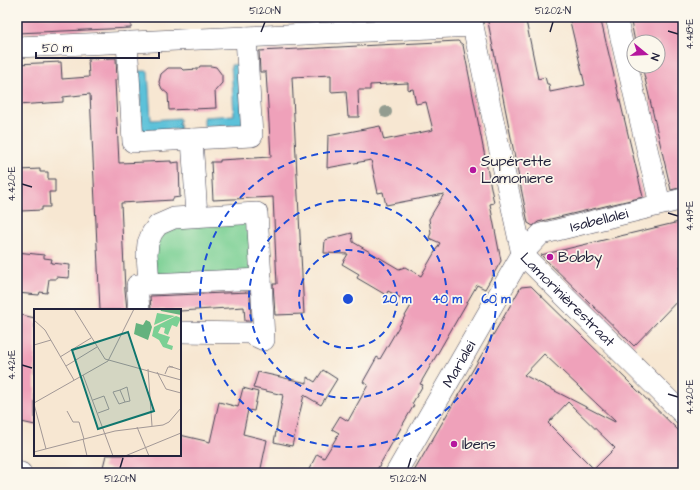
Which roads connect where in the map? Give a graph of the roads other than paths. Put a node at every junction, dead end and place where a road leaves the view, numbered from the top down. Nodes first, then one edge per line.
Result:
1 (616, 17) edge
2 (472, 21) edge
3 (246, 37) junction
4 (127, 42) junction
5 (17, 47) edge
6 (192, 139) junction
7 (683, 199) edge
8 (660, 204) junction
9 (197, 216) junction
10 (522, 254) junction
11 (261, 279) junction
12 (149, 284) junction
13 (139, 309) edge
14 (181, 332) edge
15 (683, 414) edge
16 (17, 472) edge
17 (21, 473) edge
18 (396, 473) edge

1 - 8 street
2 - 3 street
2 - 10 street, Lamorinièrestraat
3 - 4 street
3 - 6 street
4 - 5 street
4 - 6 street
6 - 9 street
7 - 8 street, Isabellalei
8 - 10 street, Isabellalei
9 - 11 street
9 - 12 street
10 - 15 street, Lamorinièrestraat
10 - 18 street, Marialei
11 - 12 street
11 - 14 street
12 - 13 street
16 - 17 street

